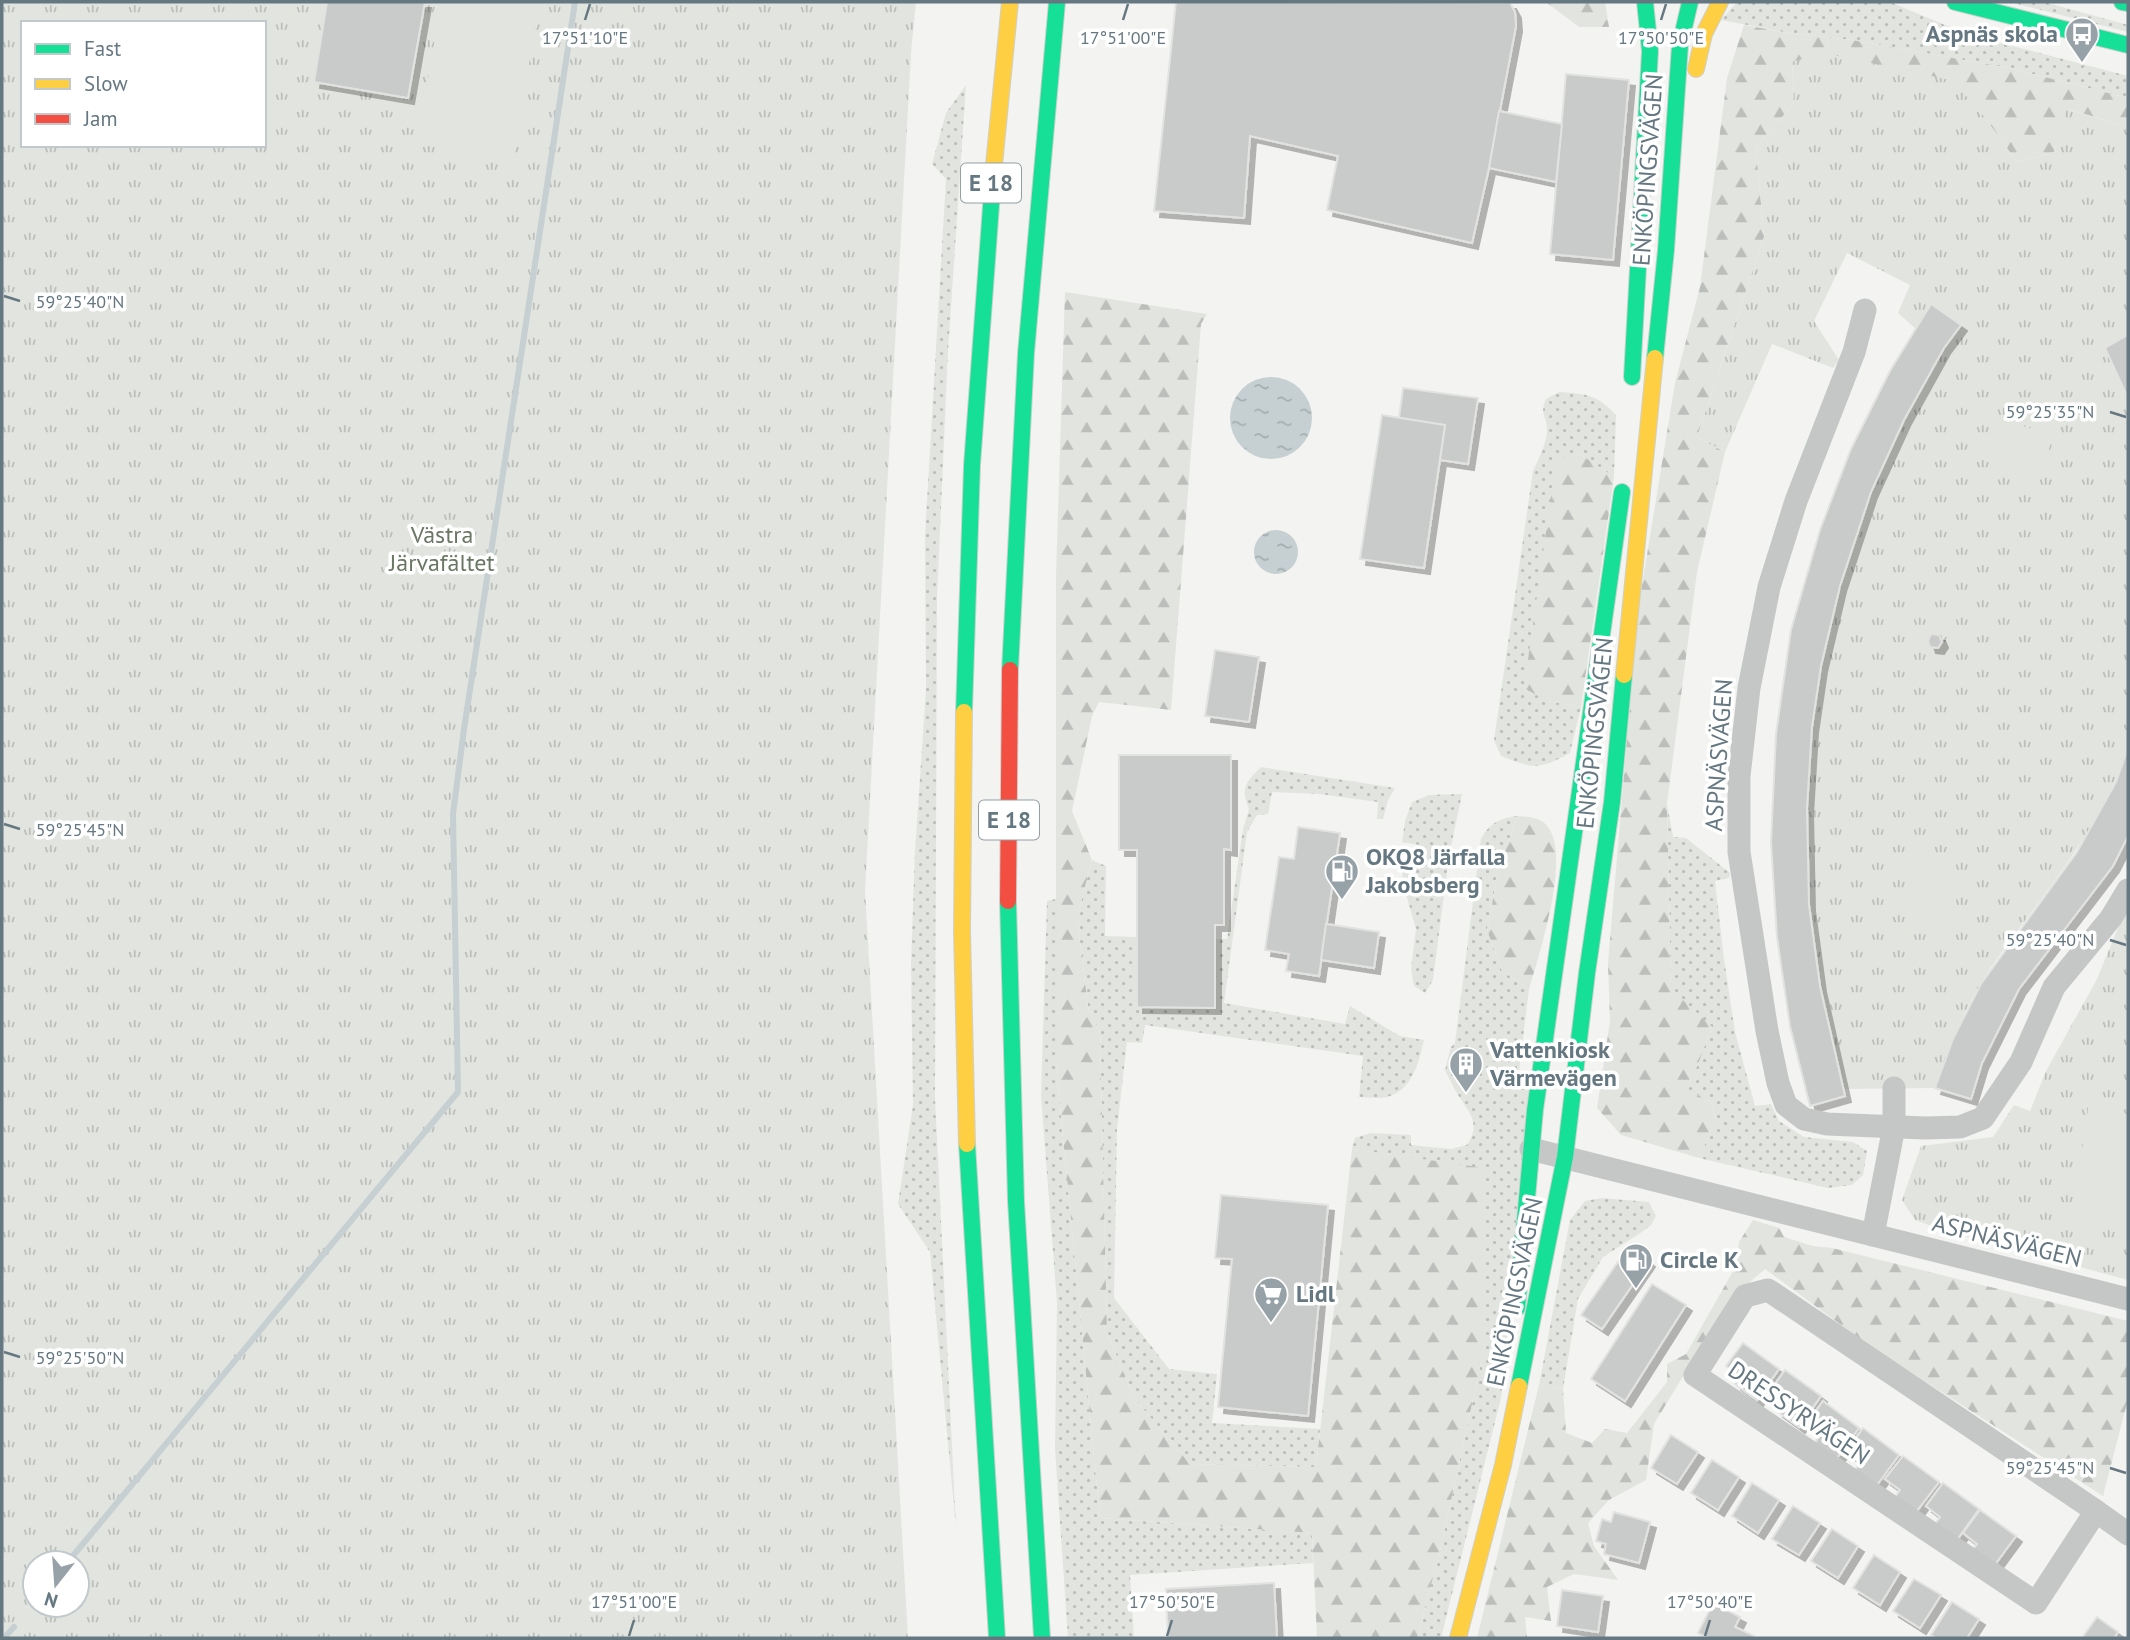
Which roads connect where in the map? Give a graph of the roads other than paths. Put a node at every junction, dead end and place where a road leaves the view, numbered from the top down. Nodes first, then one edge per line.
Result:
1 (1010, 2) edge
2 (1057, 2) edge
3 (1645, 2) edge
4 (1690, 2) edge
5 (1720, 2) edge
6 (1955, 2) edge
7 (2122, 2) edge
8 (2128, 3) edge
9 (2128, 45) edge
10 (1666, 250) junction
11 (1865, 310) dead end
12 (1631, 398) dead end
13 (1624, 478) dead end
14 (2128, 890) edge
15 (1894, 1088) dead end
16 (1894, 1127) junction
17 (1531, 1149) junction
18 (1565, 1157) junction
19 (1873, 1235) junction
20 (2128, 1299) edge
21 (1503, 1465) junction
22 (2096, 1511) junction
23 (2128, 1534) edge
24 (998, 1638) edge
25 (1042, 1638) edge
26 (1458, 1638) edge

1 - 24 main road, E 18
2 - 25 main road, E 18
3 - 12 main road, ENKÖPINGSVÄGEN
4 - 10 main road, ENKÖPINGSVÄGEN
5 - 10 main road
6 - 9 main road
7 - 8 main road
10 - 18 main road, ENKÖPINGSVÄGEN
11 - 16 street, ASPNÄSVÄGEN
13 - 17 main road, ENKÖPINGSVÄGEN
14 - 16 street, ASPNÄSVÄGEN
15 - 16 street
16 - 19 street
17 - 18 street, ASPNÄSVÄGEN
17 - 21 main road, ENKÖPINGSVÄGEN
18 - 19 street, ASPNÄSVÄGEN
18 - 21 main road, ENKÖPINGSVÄGEN
19 - 20 street, ASPNÄSVÄGEN
21 - 26 main road, ENKÖPINGSVÄGEN
22 - 22 street, DRESSYRVÄGEN
22 - 23 street, DRESSYRVÄGEN

